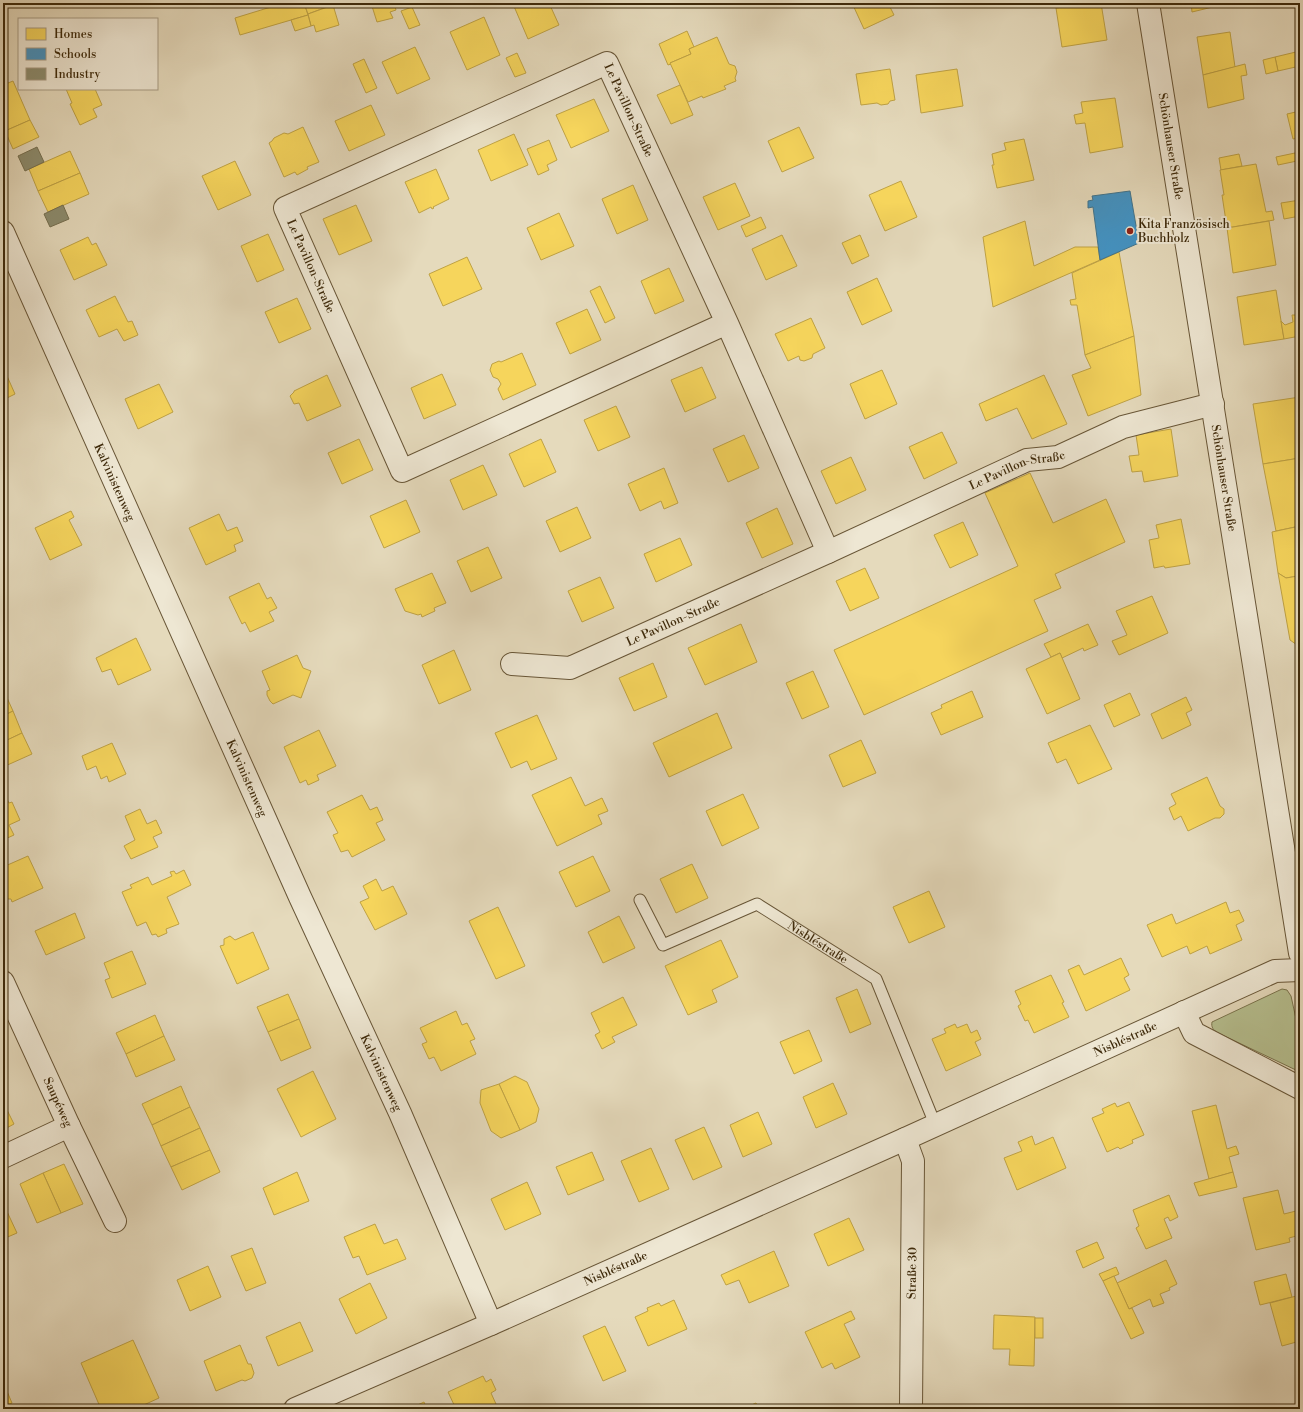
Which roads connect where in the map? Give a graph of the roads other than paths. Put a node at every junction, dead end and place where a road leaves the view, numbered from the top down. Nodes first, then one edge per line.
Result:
1 (1148, 3) edge
2 (3, 232) edge
3 (727, 323) junction
4 (1213, 404) junction
5 (828, 552) junction
6 (512, 664) dead end
7 (640, 900) dead end
8 (1300, 953) edge
9 (1300, 970) edge
10 (3, 982) edge
11 (1184, 1012) junction
12 (1300, 1088) edge
13 (935, 1124) junction
14 (69, 1126) junction
15 (905, 1139) junction
16 (3, 1157) edge
17 (115, 1222) dead end
18 (491, 1324) junction
19 (295, 1409) edge
20 (911, 1409) edge

1 - 4 street, Schönhauser Straße
2 - 18 street, Kalvinistenweg
3 - 3 street, Le Pavillon-Straße
3 - 5 street, Le Pavillon-Straße
4 - 5 street, Le Pavillon-Straße
4 - 8 street, Schönhauser Straße
5 - 6 street, Le Pavillon-Straße
7 - 13 lane, Nisbléstraße
9 - 11 street, Nisbléstraße
10 - 14 street, Saupéweg
11 - 12 street
11 - 13 street, Nisbléstraße
13 - 15 street, Nisbléstraße
14 - 16 street
14 - 17 street, Saupéweg
15 - 18 street, Nisbléstraße
15 - 20 street, Straße 30
18 - 19 street, Nisbléstraße

